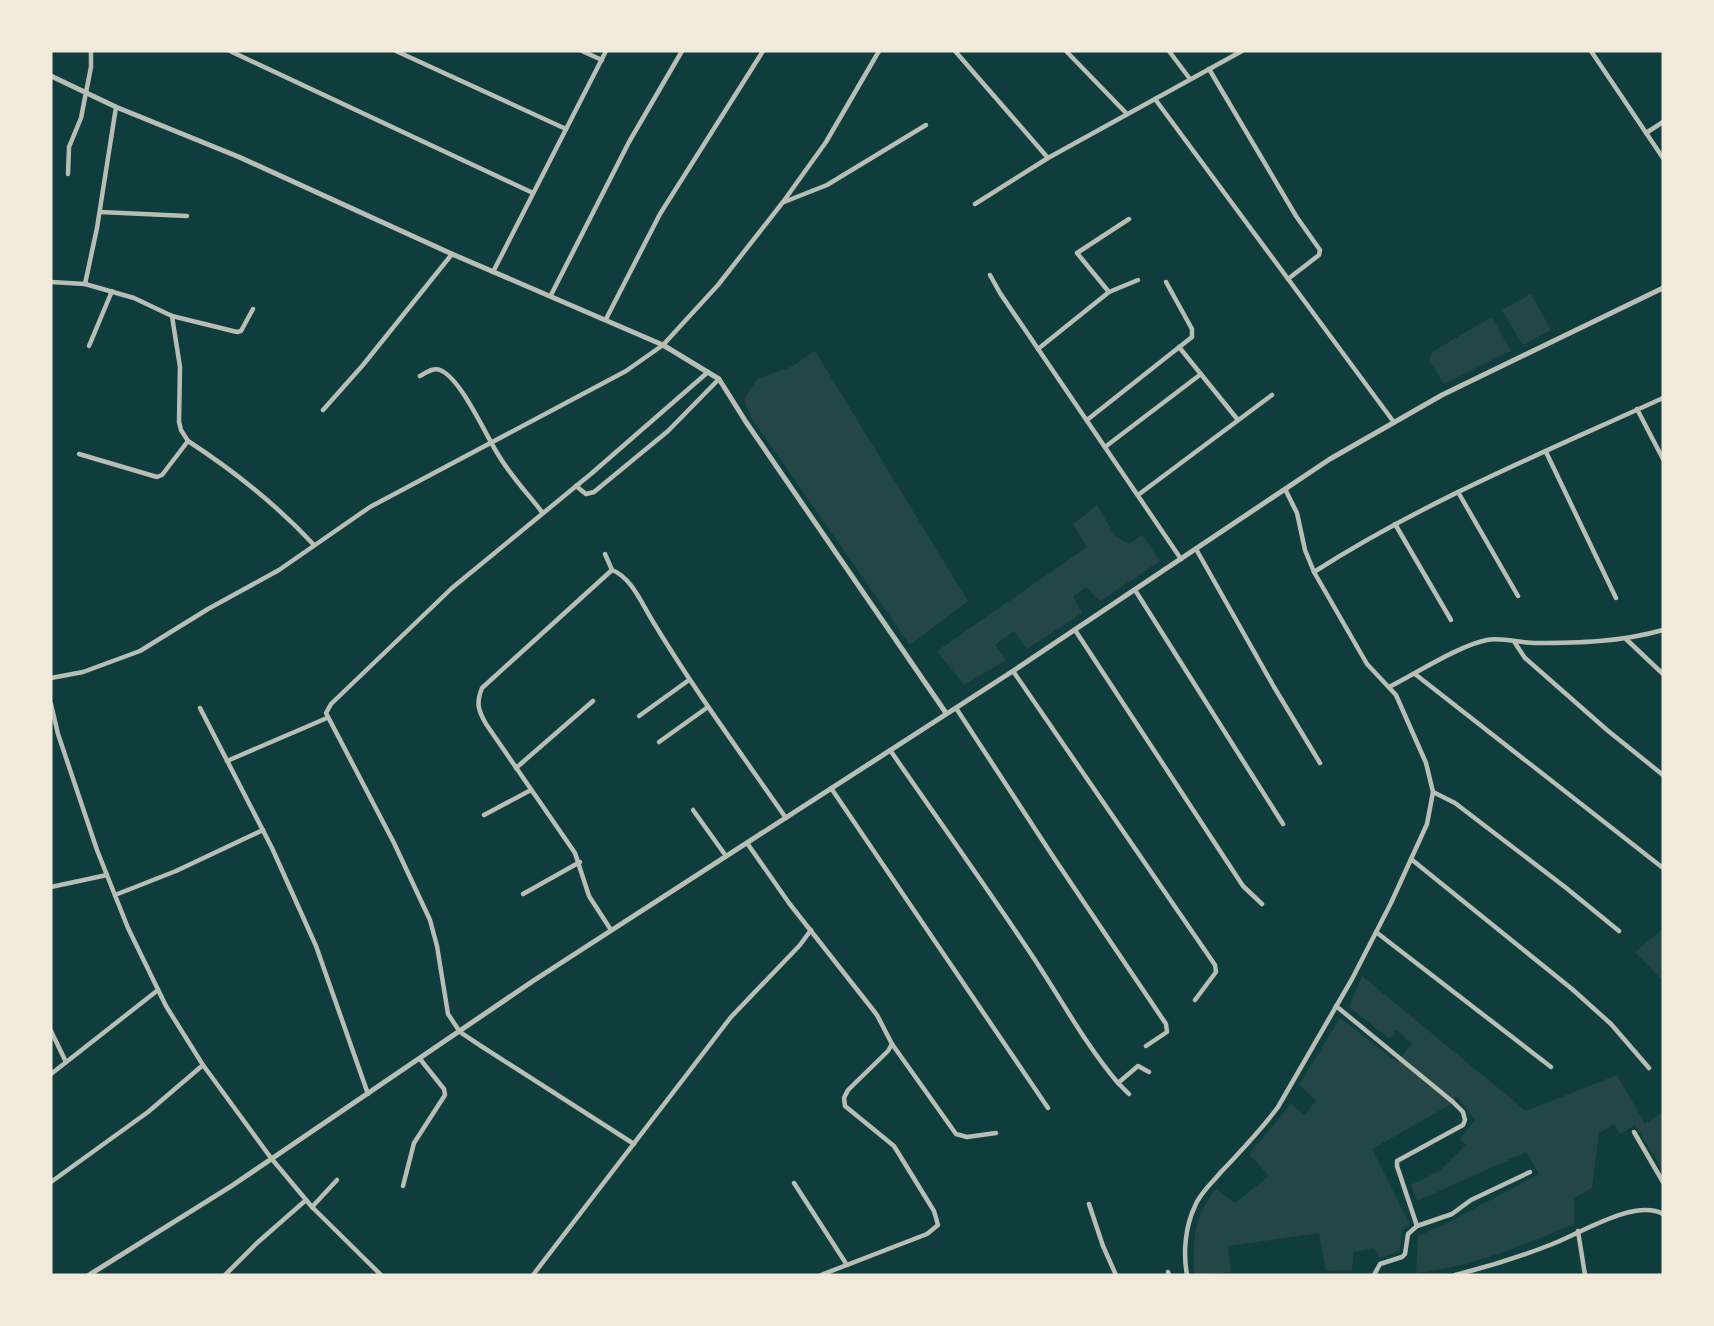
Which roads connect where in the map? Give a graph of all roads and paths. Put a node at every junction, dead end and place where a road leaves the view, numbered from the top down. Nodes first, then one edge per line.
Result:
1 (91, 51) edge
2 (230, 51) edge
3 (396, 51) edge
4 (582, 51) edge
5 (606, 51) edge
6 (682, 51) edge
7 (763, 51) edge
8 (879, 51) edge
9 (956, 51) edge
10 (1066, 51) edge
11 (1169, 51) edge
12 (1242, 51) edge
13 (1591, 51) edge
14 (602, 60) junction
15 (1209, 69) junction
16 (51, 76) edge
17 (1190, 79) junction
18 (85, 93) junction
19 (1155, 99) junction
20 (116, 107) junction
21 (1127, 114) junction
22 (1663, 122) edge
23 (926, 125) dead end
24 (566, 130) junction
25 (1646, 133) junction
26 (1048, 158) junction
27 (1663, 158) edge
28 (68, 174) dead end
29 (533, 192) junction
30 (783, 202) junction
31 (975, 205) dead end
32 (100, 212) junction
33 (187, 216) dead end
34 (1129, 219) dead end
35 (452, 254) junction
36 (493, 272) junction
37 (990, 275) dead end
38 (1288, 279) junction
39 (1138, 280) dead end
40 (51, 282) edge
41 (1166, 282) dead end
42 (85, 284) junction
43 (1663, 288) edge
44 (112, 291) junction
45 (1109, 292) junction
46 (551, 295) junction
47 (253, 309) dead end
48 (172, 316) junction
49 (606, 319) junction
50 (663, 345) junction
51 (89, 346) dead end
52 (1179, 347) junction
53 (1038, 349) junction
54 (708, 372) junction
55 (1201, 374) junction
56 (420, 376) dead end
57 (719, 379) junction
58 (1272, 396) dead end
59 (1663, 398) edge
60 (323, 410) dead end
61 (1637, 410) junction
62 (1087, 420) junction
63 (1238, 420) junction
64 (1394, 421) junction
65 (188, 441) junction
66 (492, 442) junction
67 (1105, 447) junction
68 (1546, 452) junction
69 (79, 454) dead end
70 (1663, 459) edge
71 (576, 486) junction
72 (1285, 489) junction
73 (1458, 492) junction
74 (1138, 495) junction
75 (542, 512) junction
76 (1395, 524) junction
77 (314, 545) junction
78 (1196, 549) junction
79 (605, 554) dead end
80 (1182, 559) junction
81 (612, 570) junction
82 (1314, 572) junction
83 (1135, 590) junction
84 (1518, 596) dead end
85 (1616, 597) dead end
86 (1451, 620) dead end
87 (1075, 630) junction
88 (1663, 630) edge
89 (1626, 639) junction
90 (1515, 643) junction
91 (1013, 671) junction
92 (1415, 674) junction
93 (1663, 674) edge
94 (51, 678) edge
95 (689, 680) junction
96 (1389, 687) junction
97 (593, 701) dead end
98 (51, 704) edge
99 (708, 706) junction
100 (955, 707) junction
101 (200, 708) dead end
102 (946, 713) junction
103 (639, 716) dead end
104 (327, 718) junction
105 (659, 742) dead end
106 (890, 750) junction
107 (227, 761) junction
108 (1320, 763) dead end
109 (516, 768) junction
110 (1663, 775) edge
111 (831, 788) junction
112 (531, 790) junction
113 (1433, 792) junction
114 (693, 810) dead end
115 (484, 816) dead end
116 (786, 818) junction
117 (1283, 824) dead end
118 (263, 831) junction
119 (747, 843) junction
120 (726, 856) junction
121 (1411, 859) junction
122 (580, 862) junction
123 (1663, 868) edge
124 (107, 875) junction
125 (51, 887) edge
126 (523, 894) dead end
127 (115, 895) junction
128 (1262, 904) dead end
129 (611, 930) junction
130 (811, 930) junction
131 (1619, 931) dead end
132 (1376, 932) junction
133 (158, 990) junction
134 (1195, 1000) dead end
135 (1336, 1006) junction
136 (51, 1031) edge
137 (460, 1032) junction
138 (892, 1044) junction
139 (1146, 1046) dead end
140 (420, 1059) junction
141 (66, 1062) junction
142 (203, 1065) junction
143 (1551, 1068) dead end
144 (1649, 1068) dead end
145 (1149, 1072) dead end
146 (51, 1074) edge
147 (1118, 1083) junction
148 (368, 1094) junction
149 (1129, 1094) dead end
150 (1048, 1108) dead end
151 (1634, 1132) dead end
152 (996, 1133) dead end
153 (634, 1144) junction
154 (271, 1158) junction
155 (1530, 1172) dead end
156 (337, 1180) dead end
157 (51, 1182) edge
158 (1663, 1182) edge
159 (794, 1183) dead end
160 (402, 1186) dead end
161 (306, 1200) junction
162 (1089, 1203) dead end
163 (312, 1208) junction
164 (1663, 1214) edge
165 (1417, 1226) junction
166 (1578, 1231) junction
167 (847, 1265) junction
168 (89, 1275) edge
169 (225, 1275) edge
170 (381, 1275) edge
171 (533, 1275) edge
172 (821, 1275) edge
173 (1116, 1275) edge
174 (1187, 1275) edge
175 (1374, 1275) edge
176 (1455, 1275) edge
177 (1585, 1275) edge

1 - 18 street
2 - 29 street
3 - 24 street
4 - 14 street
5 - 14 street
6 - 46 street
7 - 49 street
8 - 30 street
9 - 26 street
10 - 21 street
11 - 17 street
12 - 15 street
13 - 25 street
14 - 24 street
15 - 17 street
15 - 38 street
16 - 18 street
17 - 19 street
18 - 20 street
18 - 28 street
19 - 21 street
19 - 38 street
20 - 32 street
20 - 35 street
21 - 26 street
22 - 25 street
23 - 30 street
24 - 29 street
25 - 27 street
26 - 31 street
29 - 36 street
30 - 50 street
32 - 33 street
32 - 42 street
34 - 45 street
35 - 36 street
35 - 60 street
36 - 46 street
37 - 53 street
38 - 64 street
39 - 45 street
40 - 42 street
41 - 52 street
42 - 44 street
43 - 64 street
44 - 48 street
44 - 51 street
45 - 53 street
46 - 49 street
47 - 48 street
48 - 65 street
49 - 50 street
50 - 54 street
50 - 66 street
52 - 55 street
52 - 62 street
53 - 62 street
54 - 57 street
54 - 71 street
55 - 63 street
55 - 67 street
56 - 66 street
57 - 71 street
57 - 102 street
58 - 63 street
59 - 61 street
61 - 68 street
61 - 70 street
62 - 67 street
63 - 74 street
64 - 72 street
65 - 69 street
65 - 77 street
66 - 75 street
66 - 77 street
67 - 74 street
68 - 73 street
68 - 85 street
71 - 75 street
72 - 78 street
72 - 82 street
73 - 76 street
73 - 84 street
74 - 80 street
75 - 104 street
76 - 82 street
76 - 86 street
77 - 94 street
78 - 80 street
78 - 108 street
79 - 81 street
80 - 83 street
81 - 95 street
81 - 109 street
82 - 96 street
83 - 87 street
83 - 117 street
87 - 91 street
87 - 128 street
88 - 89 street
89 - 90 street
89 - 93 street
90 - 92 street
90 - 110 street
91 - 100 street
91 - 134 street
92 - 96 street
92 - 123 street
95 - 99 street
95 - 103 street
96 - 113 street
97 - 109 street
98 - 124 street
99 - 105 street
99 - 116 street
100 - 102 street
100 - 139 street
101 - 107 street
102 - 106 street
104 - 107 street
104 - 137 street
106 - 111 street
106 - 147 street
107 - 118 street
109 - 112 street
111 - 116 street
111 - 150 street
112 - 115 street
112 - 122 street
113 - 121 street
113 - 131 street
114 - 120 street
116 - 119 street
118 - 127 street
118 - 148 street
119 - 120 street
119 - 130 street
120 - 129 street
121 - 132 street
121 - 144 street
122 - 126 street
122 - 129 street
124 - 125 street
124 - 127 street
127 - 133 street
129 - 137 street
130 - 138 street
130 - 153 street
132 - 135 street
132 - 143 street
133 - 141 street
133 - 142 street
135 - 165 street
135 - 174 street
136 - 141 street
137 - 140 street
137 - 153 street
138 - 152 street
138 - 167 street
140 - 148 street
140 - 160 street
141 - 146 street
142 - 154 street
142 - 157 street
145 - 147 street
147 - 149 street
148 - 154 street
151 - 158 street
153 - 171 street
154 - 161 street
154 - 168 street
155 - 165 street
156 - 163 street
159 - 167 street
161 - 163 street
161 - 169 street
162 - 173 street
163 - 170 street
164 - 166 street
165 - 175 street
166 - 176 street
166 - 177 street
167 - 172 street

